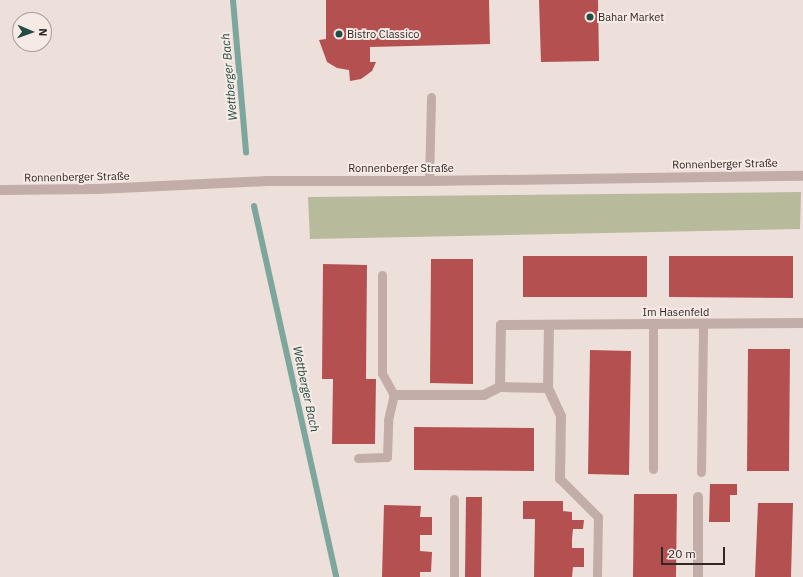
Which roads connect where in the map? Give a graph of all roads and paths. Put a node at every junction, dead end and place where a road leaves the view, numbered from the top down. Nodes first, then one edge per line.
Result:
1 (431, 97) dead end
2 (803, 176) edge
3 (429, 181) junction
4 (0, 190) edge
5 (382, 275) dead end
6 (803, 323) edge
7 (654, 324) junction
8 (703, 324) junction
9 (549, 326) junction
10 (500, 387) junction
11 (548, 388) junction
12 (394, 395) junction
13 (358, 458) dead end
14 (653, 469) dead end
15 (701, 472) dead end
16 (560, 479) joint
17 (698, 497) dead end
18 (454, 499) dead end
19 (454, 577) edge
20 (597, 577) edge
21 (698, 577) edge

1 - 3 lane
2 - 3 street, Ronnenberger Straße
3 - 4 street, Ronnenberger Straße
5 - 12 lane
6 - 8 street, Im Hasenfeld
7 - 8 street, Im Hasenfeld
7 - 9 street, Im Hasenfeld
7 - 14 lane
8 - 15 lane
9 - 10 street, Im Hasenfeld
9 - 11 street
10 - 11 street
10 - 12 street
11 - 16 street
12 - 13 lane
16 - 20 lane
17 - 21 street
18 - 19 lane

